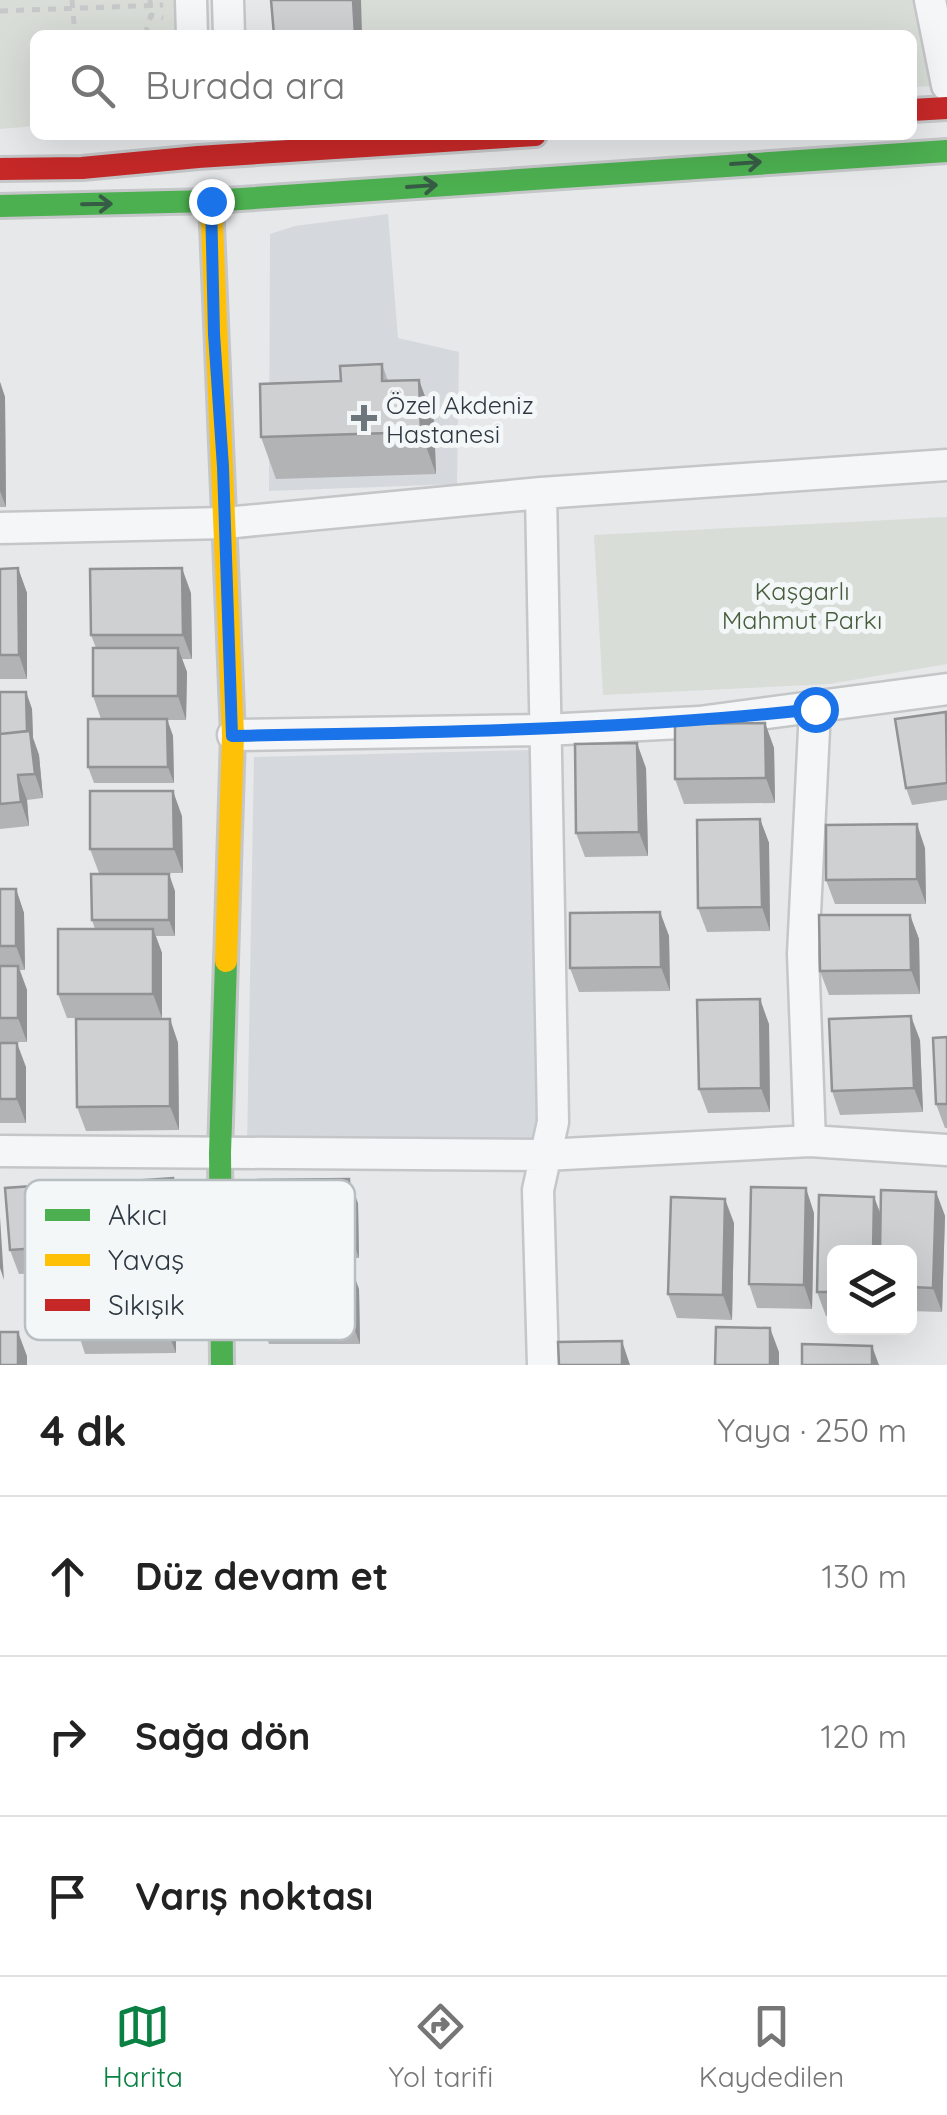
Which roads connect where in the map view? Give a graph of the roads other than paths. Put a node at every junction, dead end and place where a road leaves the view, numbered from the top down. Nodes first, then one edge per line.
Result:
1 (228, 0) edge
2 (930, 0) edge
3 (191, 2) edge
4 (192, 30) edge
5 (228, 30) edge
6 (947, 85) edge
7 (947, 108) edge
8 (917, 110) edge
9 (382, 140) edge
10 (230, 145) edge
11 (197, 146) edge
12 (947, 151) edge
13 (0, 168) edge
14 (211, 201) junction
15 (0, 206) edge
16 (947, 465) edge
17 (540, 493) junction
18 (224, 523) junction
19 (0, 528) edge
20 (947, 689) edge
21 (815, 709) junction
22 (545, 730) junction
23 (232, 736) junction
24 (810, 1141) junction
25 (947, 1150) edge
26 (0, 1151) edge
27 (220, 1153) junction
28 (546, 1155) junction
29 (220, 1180) edge
30 (222, 1340) edge
31 (222, 1365) edge
32 (544, 1365) edge

1 - 5 street
2 - 6 street
3 - 4 street
7 - 8 main road
9 - 10 main road
10 - 11 main road
11 - 13 main road
14 -> 12 main road
15 -> 14 main road
14 - 18 main road
16 - 17 street
17 - 18 street
17 - 22 street
18 - 19 street
18 - 23 main road
20 - 21 street
21 - 22 street
21 - 24 street
22 - 23 street
22 - 28 street
23 - 27 main road
24 - 25 street
24 - 28 street
26 - 27 street
27 - 28 street
27 - 29 main road
28 - 32 street
30 - 31 main road

